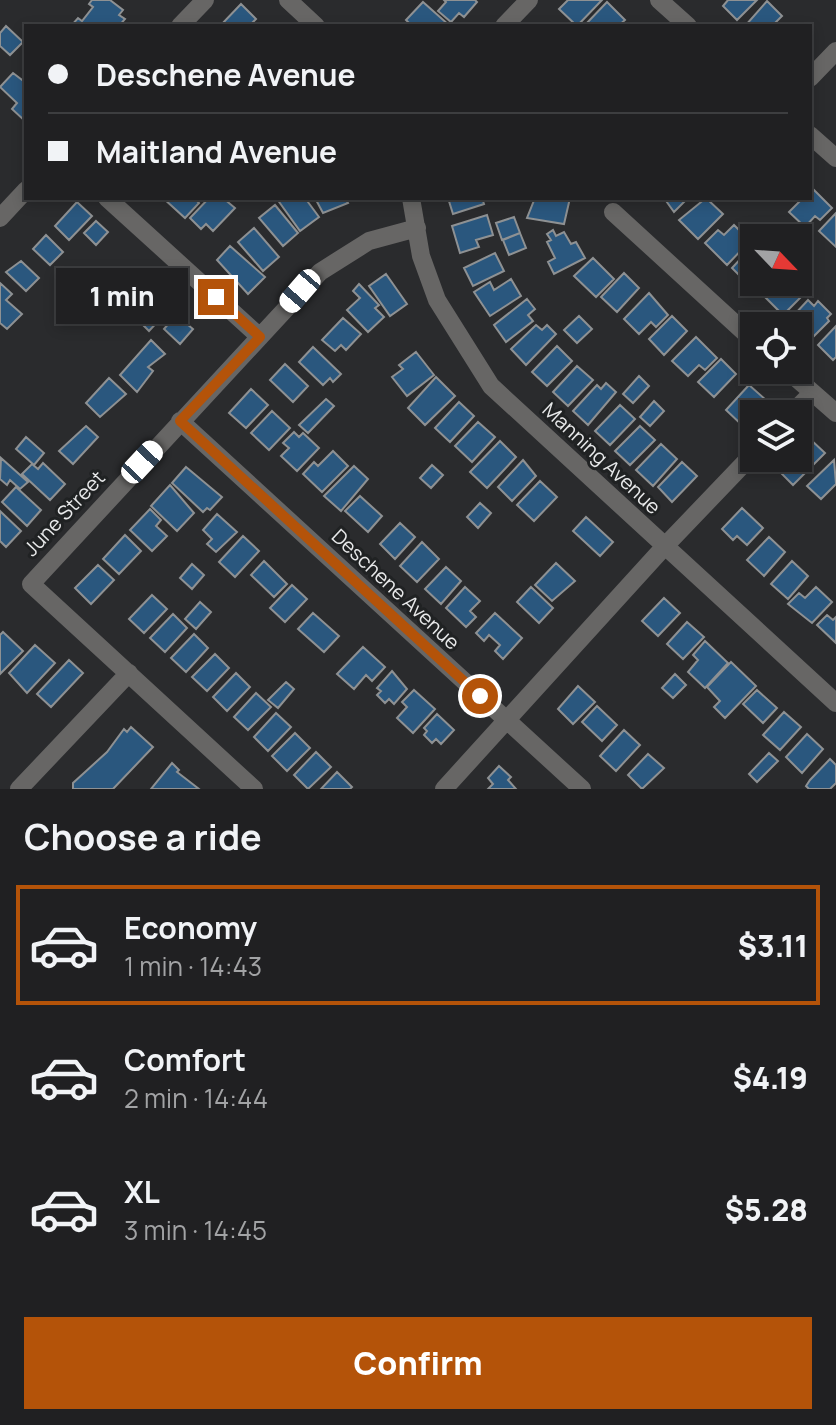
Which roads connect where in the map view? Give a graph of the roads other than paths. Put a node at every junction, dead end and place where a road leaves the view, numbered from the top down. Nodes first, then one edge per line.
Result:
1 (205, 0) edge
2 (288, 0) edge
3 (529, 0) edge
4 (659, 0) edge
5 (182, 24) edge
6 (314, 24) edge
7 (506, 24) edge
8 (686, 24) edge
9 (836, 51) edge
10 (812, 76) edge
11 (812, 137) edge
12 (836, 158) edge
13 (24, 192) edge
14 (109, 200) edge
15 (411, 200) edge
16 (613, 212) dead end
17 (0, 218) edge
18 (417, 228) junction
19 (740, 328) edge
20 (260, 337) junction
21 (802, 384) edge
22 (812, 393) junction
23 (805, 400) edge
24 (836, 413) edge
25 (180, 421) junction
26 (740, 468) edge
27 (665, 546) junction
28 (129, 673) junction
29 (836, 703) edge
30 (508, 720) junction
31 (19, 789) edge
32 (254, 789) edge
33 (444, 789) edge
34 (582, 789) edge

1 - 5 street
2 - 6 street
3 - 7 street
4 - 8 street
9 - 10 street
11 - 12 street
13 - 17 street
14 - 20 street
15 - 18 street, Manning Avenue
16 - 19 street
18 - 20 street, June Street
18 - 27 street, Manning Avenue
20 - 25 street, June Street
21 - 22 street
22 - 23 street
22 - 24 street
25 - 28 street, June Street
25 - 30 street, Deschene Avenue
26 - 27 street
27 - 29 street, Manning Avenue
27 - 30 street
28 - 31 street
28 - 32 street
30 - 33 street
30 - 34 street, Deschene Avenue

